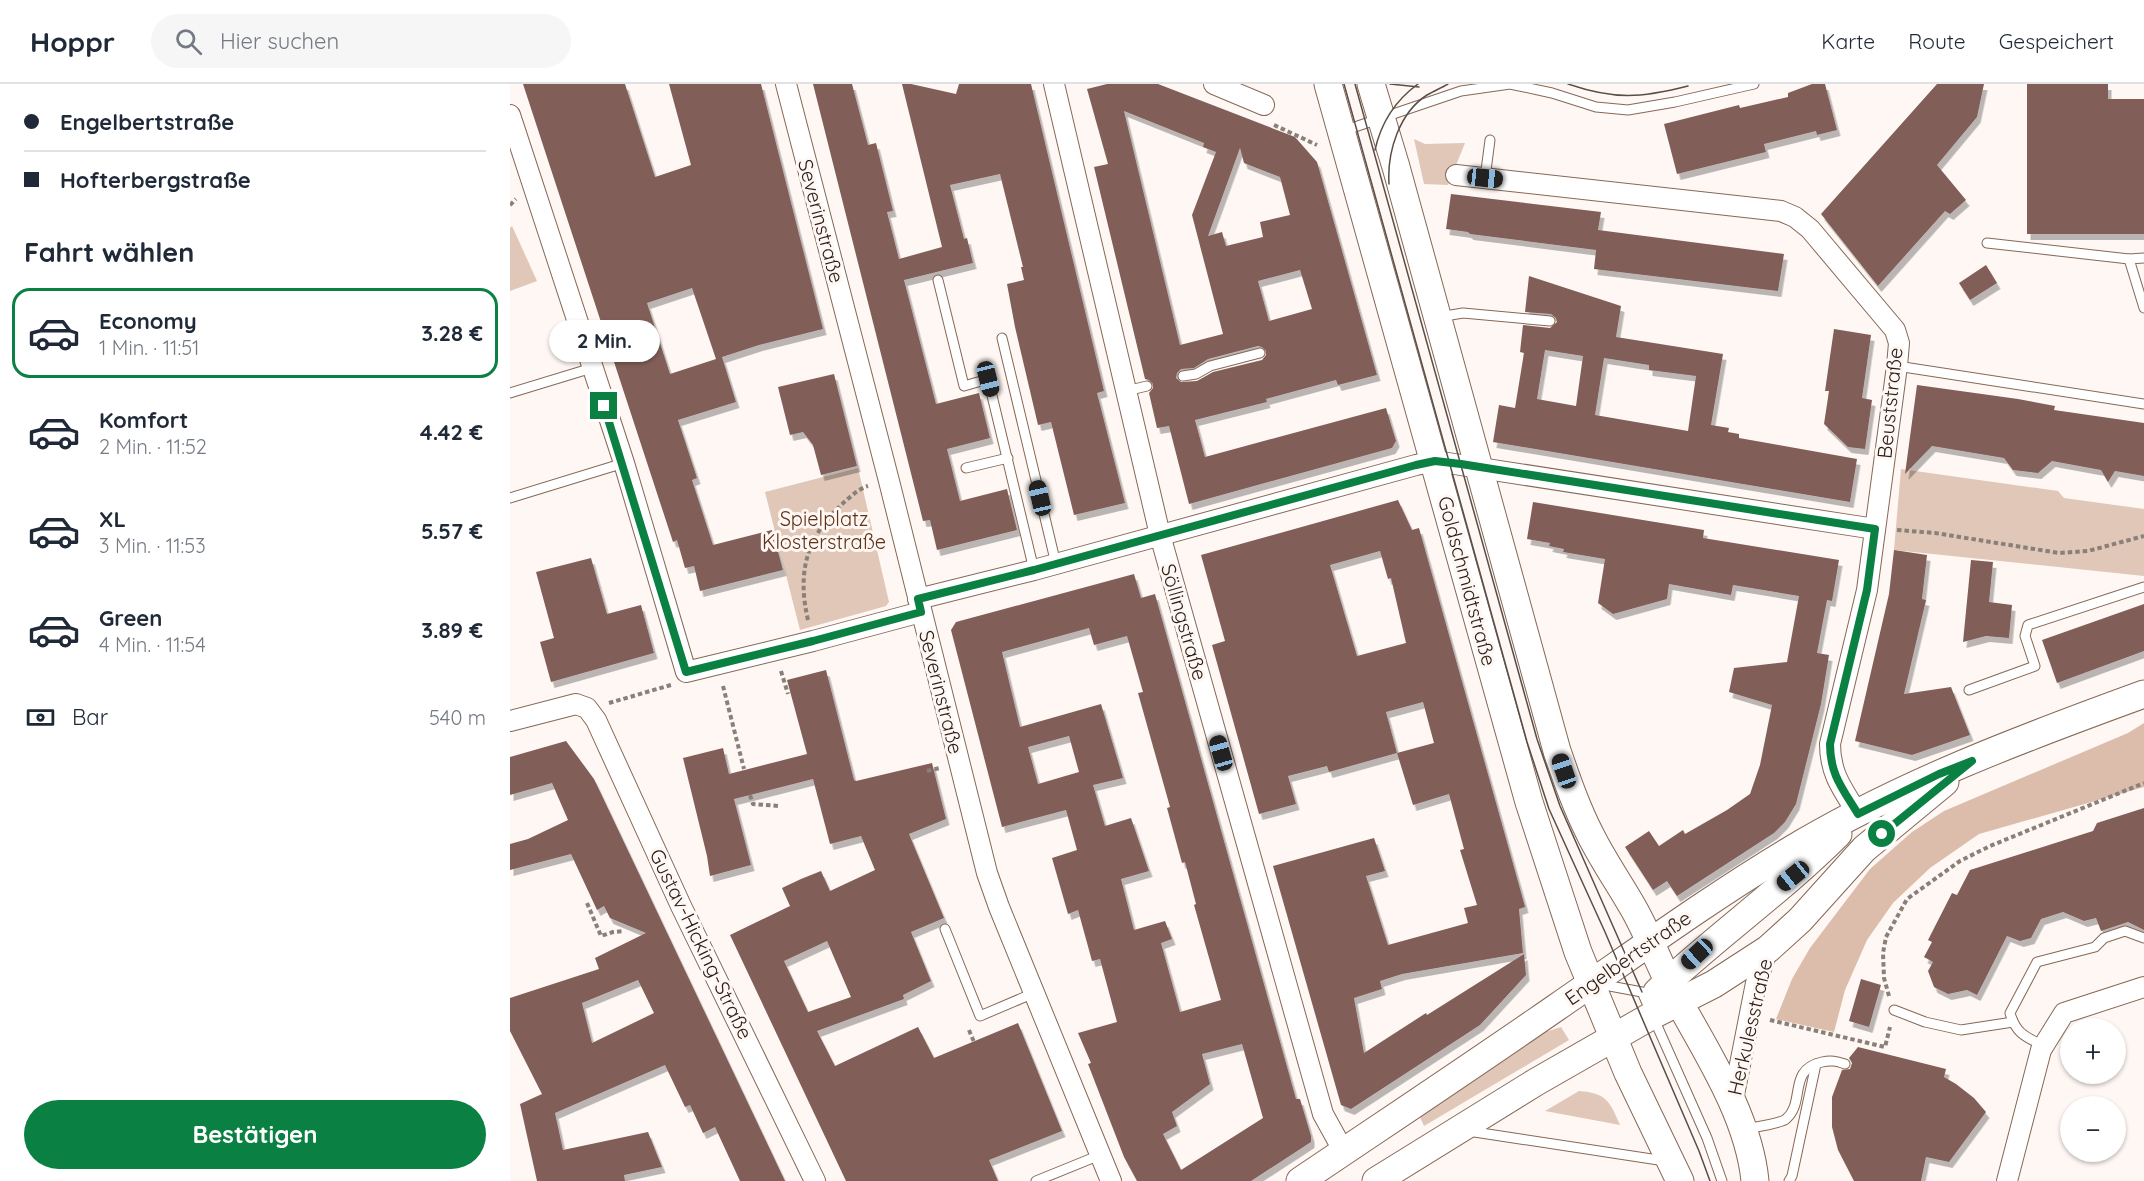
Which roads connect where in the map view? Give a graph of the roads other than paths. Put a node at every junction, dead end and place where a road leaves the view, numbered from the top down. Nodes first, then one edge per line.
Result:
1 (786, 84) edge
2 (1054, 84) edge
3 (1214, 84) edge
4 (1329, 84) edge
5 (1371, 84) edge
6 (1754, 84) edge
7 (1239, 89) edge
8 (1264, 105) road end
9 (510, 115) edge
10 (1381, 119) junction
11 (1341, 132) junction
12 (1490, 140) dead end
13 (1456, 175) dead end
14 (1485, 178) junction
15 (1987, 243) dead end
16 (2144, 258) edge
17 (2129, 259) junction
18 (938, 280) dead end
19 (2144, 308) edge
20 (1437, 317) junction
21 (1550, 321) dead end
22 (1002, 338) dead end
23 (1260, 353) dead end
24 (1896, 366) junction
25 (592, 368) junction
26 (1183, 376) dead end
27 (1147, 386) dead end
28 (1126, 391) junction
29 (510, 393) edge
30 (2144, 404) edge
31 (1008, 458) junction
32 (1435, 461) junction
33 (624, 464) junction
34 (966, 468) dead end
35 (1478, 468) junction
36 (510, 498) edge
37 (1875, 529) junction
38 (1160, 536) junction
39 (1056, 564) junction
40 (1034, 570) junction
41 (2144, 587) edge
42 (920, 605) junction
43 (1969, 690) dead end
44 (2144, 694) edge
45 (510, 721) edge
46 (1972, 761) junction
47 (1858, 814) junction
48 (945, 929) dead end
49 (2144, 938) edge
50 (1649, 942) junction
51 (1768, 949) junction
52 (1590, 983) junction
53 (2144, 987) edge
54 (1673, 992) junction
55 (1034, 993) junction
56 (1650, 1008) junction
57 (1894, 1010) road end
58 (2013, 1022) junction
59 (1614, 1038) junction
60 (2044, 1046) junction
61 (1816, 1064) junction
62 (1845, 1064) dead end
63 (1738, 1117) junction
64 (1456, 1130) junction
65 (1344, 1152) junction
66 (1100, 1155) junction
67 (1676, 1172) edge
68 (815, 1181) edge
69 (1036, 1181) edge
70 (1111, 1181) edge
71 (1300, 1181) edge
72 (1376, 1181) edge
73 (1722, 1181) edge
74 (1755, 1181) edge
75 (1789, 1181) edge
76 (2007, 1181) edge

1 - 42 street, Severinstraße
2 - 28 street, Söllingstraße
3 - 7 street
4 - 11 main road, Goldschmidtstraße
5 - 10 main road, Goldschmidtstraße
6 - 10 lane
7 - 8 street
9 - 25 street
10 - 11 lane
10 - 20 main road, Goldschmidtstraße
11 - 32 main road, Goldschmidtstraße
12 - 14 lane
13 - 14 street, Beuststraße
14 - 24 street, Beuststraße
15 - 17 lane
16 - 17 lane
17 - 19 lane
18 - 31 lane
20 - 21 lane
20 - 35 main road, Goldschmidtstraße
22 - 39 lane
23 - 26 lane
24 - 30 lane
24 - 37 street, Beuststraße
25 - 29 lane
25 - 33 street
27 - 28 lane
28 - 38 street, Söllingstraße
31 - 34 lane
31 - 40 lane
32 - 35 street
32 - 38 street
32 - 52 main road, Goldschmidtstraße
33 - 36 lane
33 - 42 street
35 - 37 street
35 - 50 main road, Goldschmidtstraße
37 - 47 street, Beuststraße
38 - 39 street
38 - 65 street, Söllingstraße
39 - 40 street
40 - 42 street
41 - 43 lane
42 - 55 street, Severinstraße
44 - 46 main road, Engelbertstraße
45 - 68 street, Gustav-Hicking-Straße
46 - 47 main road, Engelbertstraße
46 - 51 main road, Engelbertstraße
47 - 50 main road, Engelbertstraße
47 - 54 main road
48 - 55 lane
49 - 58 lane
50 - 52 main road, Engelbertstraße
50 - 54 main road, Goldschmidtstraße
51 - 54 main road, Engelbertstraße
51 - 63 street, Herkulesstraße
52 - 56 lane
52 - 59 main road, Goldschmidtstraße
52 - 65 main road, Engelbertstraße
53 - 60 street
54 - 56 main road, Engelbertstraße
54 - 63 main road, Herkulesstraße
55 - 66 street, Severinstraße
56 - 59 main road, Engelbertstraße
56 - 73 lane
57 - 58 lane
58 - 60 lane
59 - 64 main road, Engelbertstraße
59 - 67 main road
60 - 76 street
61 - 62 lane
61 - 63 lane
61 - 75 lane
63 - 74 main road, Herkulesstraße
64 - 67 lane
64 - 72 main road, Engelbertstraße
65 - 71 main road, Engelbertstraße
66 - 69 lane
66 - 70 street, Severinstraße

